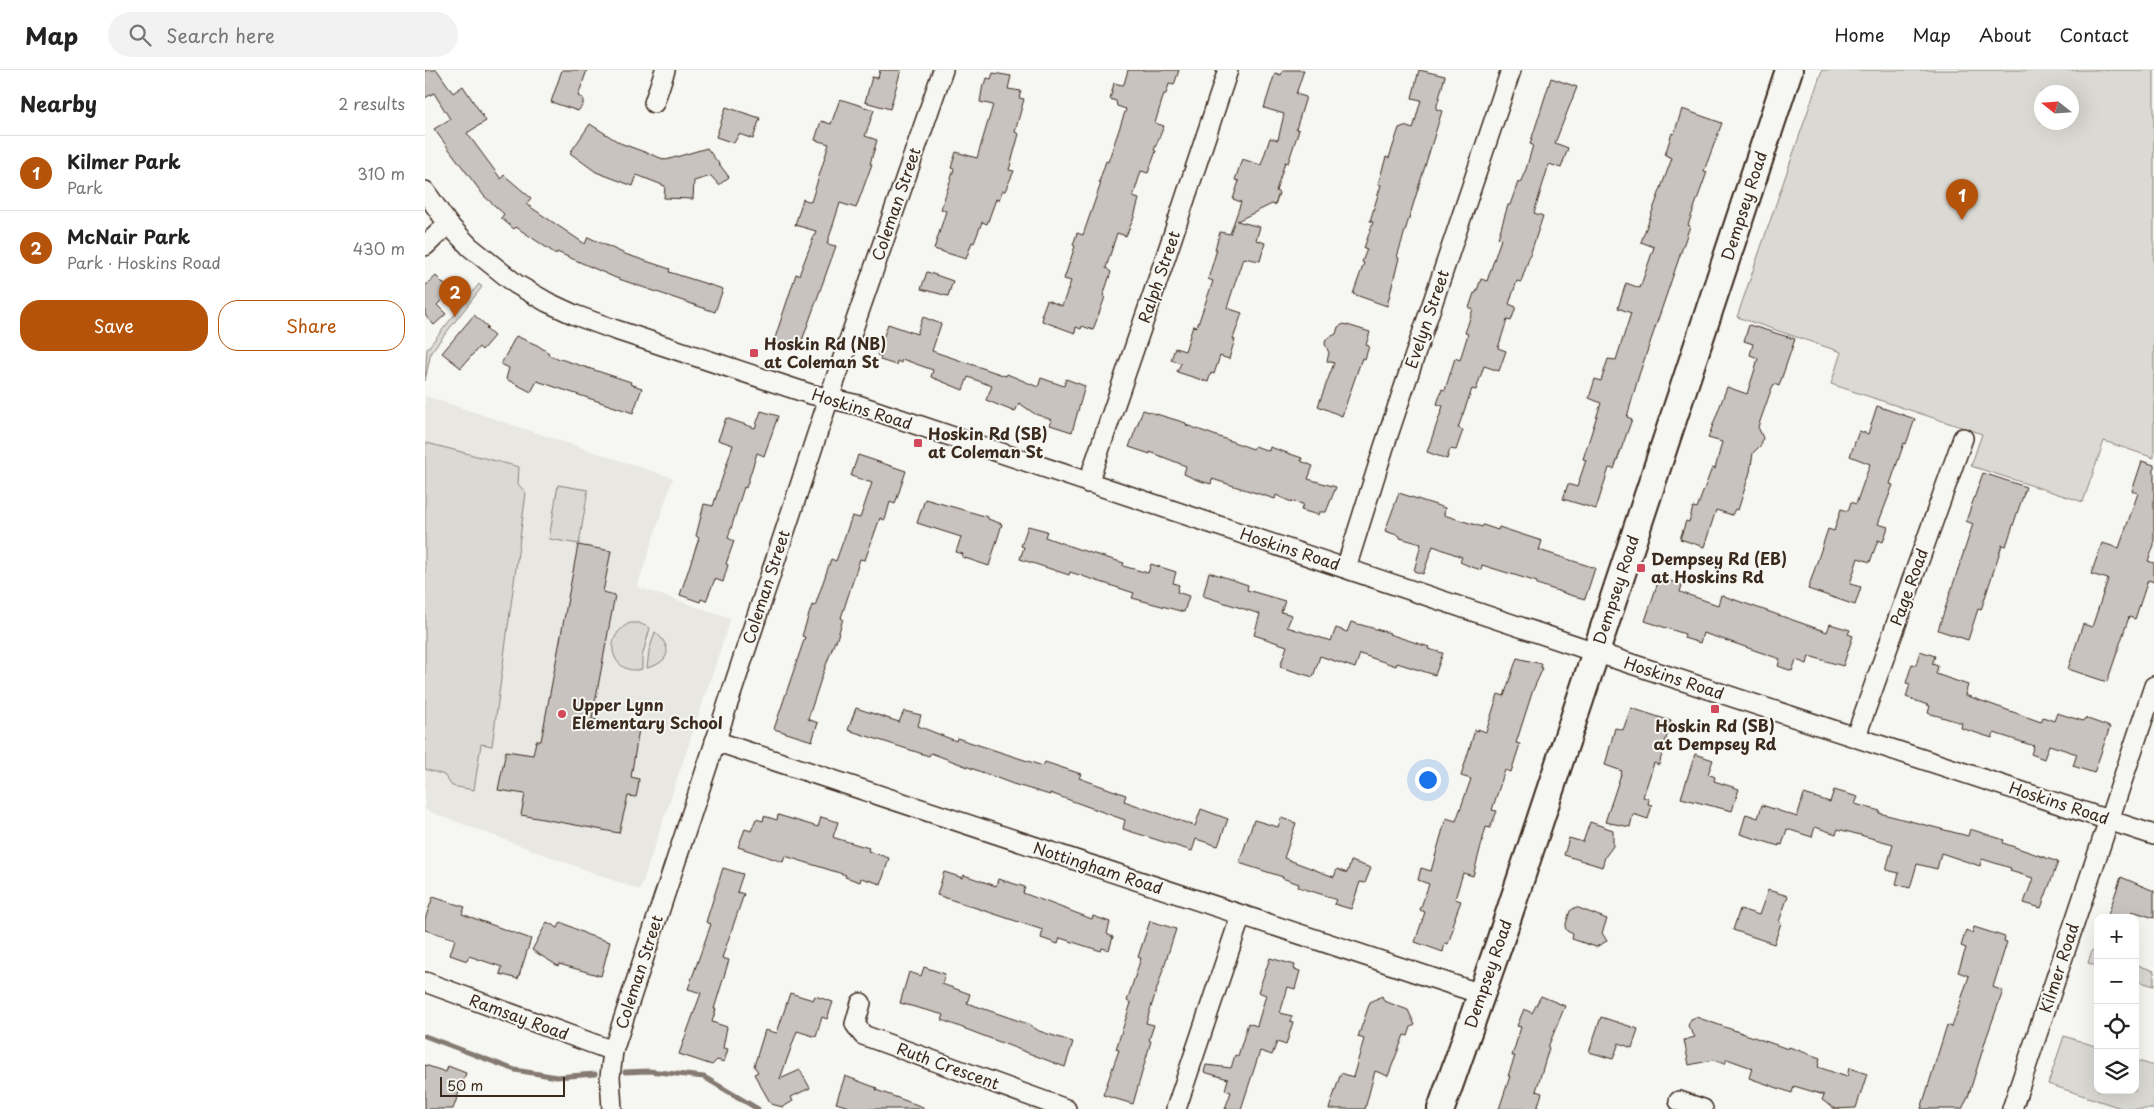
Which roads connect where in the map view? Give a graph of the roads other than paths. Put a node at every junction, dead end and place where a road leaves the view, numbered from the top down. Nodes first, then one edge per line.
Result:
1 (665, 70) edge
2 (943, 70) edge
3 (1227, 70) edge
4 (1511, 70) edge
5 (1789, 70) edge
6 (654, 103) dead end
7 (425, 191) edge
8 (448, 224) junction
9 (425, 246) edge
10 (829, 398) junction
11 (1963, 438) dead end
12 (1088, 483) junction
13 (1346, 568) junction
14 (1595, 652) junction
15 (2154, 686) edge
16 (1855, 736) junction
17 (715, 741) junction
18 (2108, 820) junction
19 (2154, 835) edge
20 (1241, 915) junction
21 (425, 982) edge
22 (1481, 994) junction
23 (861, 1003) dead end
24 (613, 1051) junction
25 (1679, 1101) dead end
26 (612, 1109) edge
27 (1065, 1109) edge
28 (1177, 1109) edge
29 (1441, 1109) edge
30 (1703, 1109) edge
31 (2012, 1109) edge

1 - 6 street
2 - 10 street, Coleman Street
3 - 12 street, Ralph Street
4 - 13 street, Evelyn Street
5 - 14 street, Dempsey Road
7 - 8 street, Hoskins Road
8 - 9 street
8 - 10 street, Hoskins Road
10 - 12 street, Hoskins Road
10 - 17 street, Coleman Street
11 - 16 street, Page Road
12 - 13 street, Hoskins Road
13 - 14 street, Hoskins Road
14 - 16 street, Hoskins Road
14 - 22 street, Dempsey Road
15 - 18 street, Kilmer Road
16 - 18 street, Hoskins Road
17 - 20 street, Nottingham Road
17 - 24 street, Coleman Street
18 - 19 street, Hoskins Road
18 - 31 street, Kilmer Road
20 - 22 street, Nottingham Road
20 - 28 street
21 - 24 street, Ramsay Road
22 - 29 street, Dempsey Road
23 - 27 street, Ruth Crescent
24 - 26 street, Coleman Street
25 - 30 street

